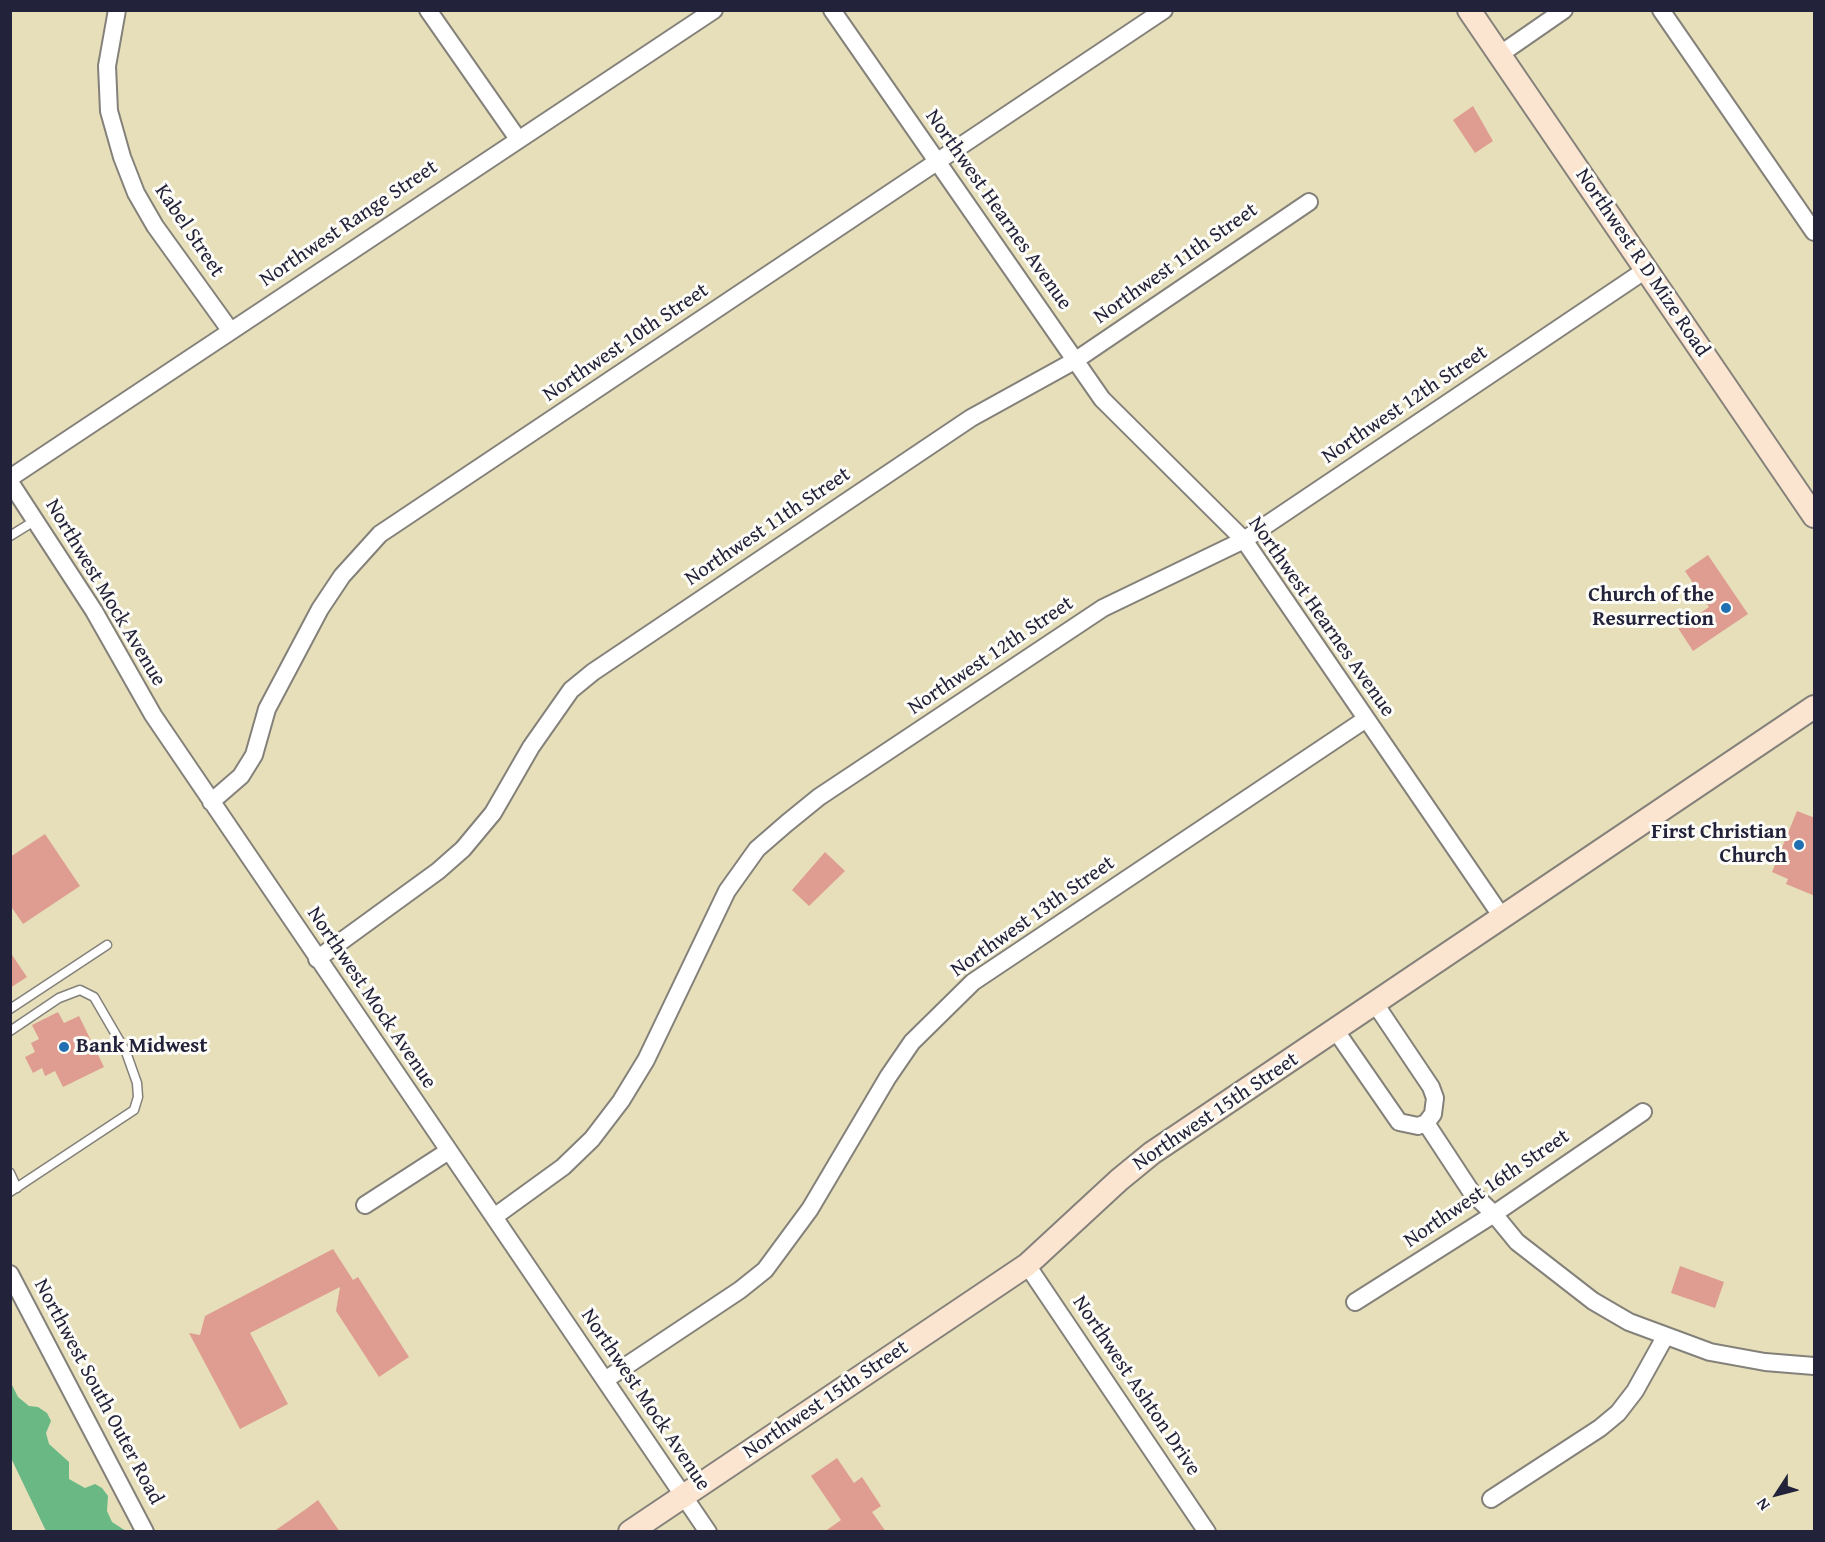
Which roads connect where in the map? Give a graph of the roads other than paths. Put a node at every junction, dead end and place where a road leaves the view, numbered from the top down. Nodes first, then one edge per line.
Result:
1 (117, 10) edge
2 (428, 10) edge
3 (714, 10) edge
4 (832, 10) edge
5 (1164, 10) edge
6 (1469, 10) edge
7 (1564, 10) edge
8 (1661, 10) edge
9 (1499, 55) junction
10 (518, 139) junction
11 (936, 163) junction
12 (1309, 202) dead end
13 (1815, 232) edge
14 (1647, 270) junction
15 (230, 330) junction
16 (1076, 360) junction
17 (10, 480) edge
18 (1815, 516) edge
19 (36, 520) junction
20 (10, 536) edge
21 (1244, 540) junction
22 (1815, 707) edge
23 (1366, 719) junction
24 (211, 802) junction
25 (1502, 917) junction
26 (106, 945) dead end
27 (317, 959) junction
28 (1376, 1005) junction
29 (10, 1009) edge
30 (10, 1031) edge
31 (1336, 1031) junction
32 (1643, 1112) dead end
33 (1426, 1123) junction
34 (447, 1152) junction
35 (10, 1173) edge
36 (14, 1190) edge
37 (365, 1205) dead end
38 (1494, 1214) junction
39 (494, 1217) junction
40 (1027, 1265) junction
41 (10, 1274) edge
42 (1355, 1302) dead end
43 (1665, 1337) junction
44 (1815, 1366) edge
45 (605, 1380) junction
46 (682, 1497) junction
47 (1491, 1499) dead end
48 (145, 1532) edge
49 (630, 1532) edge
50 (708, 1532) edge
51 (1208, 1532) edge

1 - 15 street, Kabel Street
2 - 10 street
3 - 10 street, Northwest Range Street
4 - 11 street, Northwest Hearnes Avenue
5 - 11 street, Northwest 10th Street
6 - 9 street, Northwest R D Mize Road
7 - 9 street
8 - 13 street
9 - 14 street, Northwest R D Mize Road
10 - 15 street, Northwest Range Street
11 - 16 street, Northwest Hearnes Avenue
11 - 24 street, Northwest 10th Street
12 - 16 street, Northwest 11th Street
14 - 18 street, Northwest R D Mize Road
14 - 21 street, Northwest 12th Street
15 - 17 street, Northwest Range Street
16 - 21 street, Northwest Hearnes Avenue
16 - 27 street, Northwest 11th Street
17 - 19 street, Northwest Mock Avenue
19 - 20 lane
19 - 24 street, Northwest Mock Avenue
21 - 23 street, Northwest Hearnes Avenue
21 - 39 street, Northwest 12th Street
22 - 25 street, Northwest 15th Street
23 - 25 street, Northwest Hearnes Avenue
23 - 45 street, Northwest 13th Street
24 - 27 street, Northwest Mock Avenue
25 - 28 street, Northwest 15th Street
26 - 29 lane
27 - 34 street, Northwest Mock Avenue
28 - 31 street, Northwest 15th Street
28 - 33 street
30 - 36 lane
31 - 33 street
31 - 40 street, Northwest 15th Street
32 - 38 street, Northwest 16th Street
33 - 38 street
34 - 37 street
34 - 39 street, Northwest Mock Avenue
35 - 36 lane
38 - 42 street, Northwest 16th Street
38 - 43 street
39 - 45 street, Northwest Mock Avenue
40 - 46 street, Northwest 15th Street
40 - 51 street, Northwest Ashton Drive
41 - 48 street, Northwest South Outer Road
43 - 44 street
43 - 47 street
45 - 46 street, Northwest Mock Avenue
46 - 49 street, Northwest 15th Street
46 - 50 street, Northwest Mock Avenue

